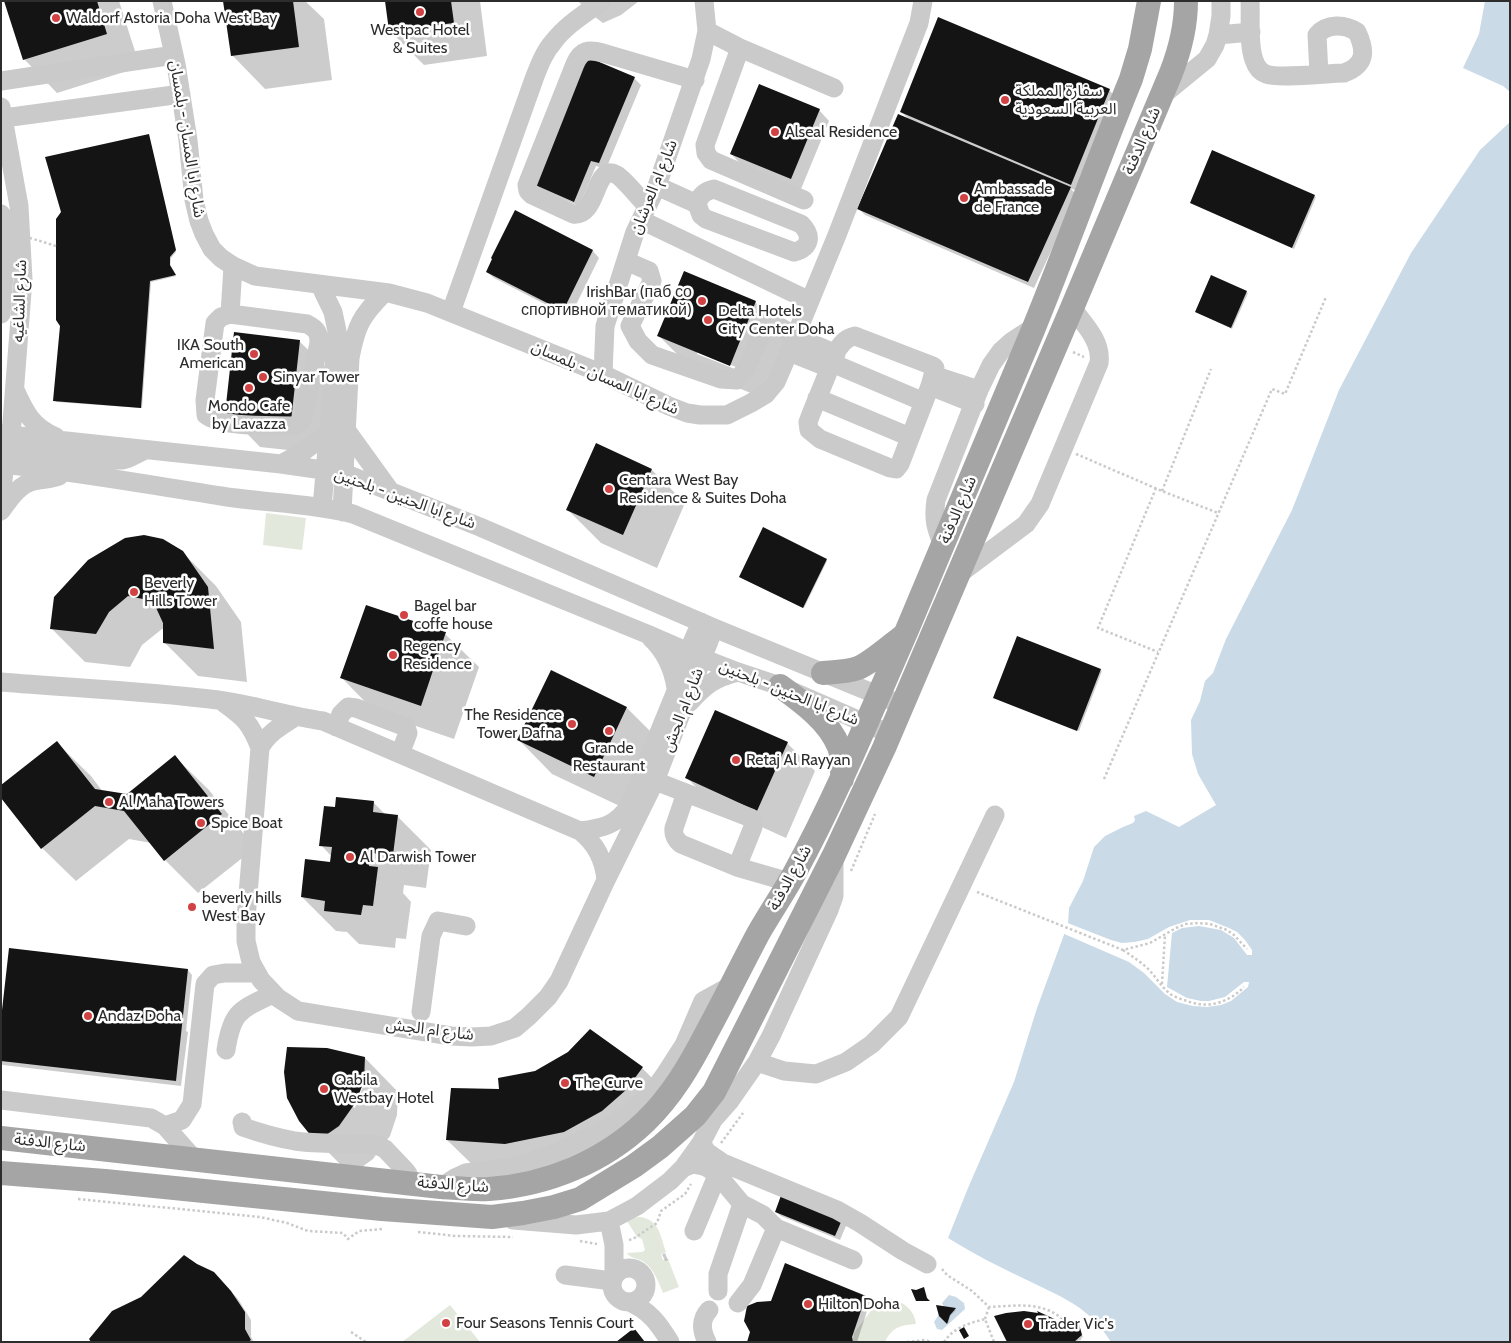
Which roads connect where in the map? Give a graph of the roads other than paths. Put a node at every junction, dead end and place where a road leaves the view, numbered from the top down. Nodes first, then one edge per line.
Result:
1 (162, 1) edge
2 (602, 1) edge
3 (704, 1) edge
4 (923, 1) edge
5 (1149, 1) edge
6 (1186, 1) edge
7 (1221, 1) edge
8 (1250, 1) edge
9 (707, 31) junction
10 (1251, 32) junction
11 (1218, 35) junction
12 (740, 48) junction
13 (174, 55) junction
14 (1319, 74) dead end
15 (695, 80) junction
16 (1, 81) edge
17 (834, 88) dead end
18 (181, 94) junction
19 (1160, 97) junction
20 (685, 108) junction
21 (3, 112) edge
22 (714, 121) junction
23 (657, 186) junction
24 (804, 200) dead end
25 (697, 204) junction
26 (644, 213) junction
27 (1, 214) edge
28 (626, 261) junction
29 (233, 266) junction
30 (320, 285) junction
31 (384, 293) junction
32 (810, 301) junction
33 (1072, 308) junction
34 (451, 312) junction
35 (1, 314) edge
36 (230, 314) junction
37 (1034, 328) junction
38 (792, 344) junction
39 (832, 362) junction
40 (603, 374) junction
41 (929, 388) junction
42 (15, 390) junction
43 (977, 397) junction
44 (817, 398) junction
45 (347, 430) junction
46 (328, 433) junction
47 (910, 437) junction
48 (62, 440) junction
49 (146, 449) junction
50 (4, 450) edge
51 (281, 464) junction
52 (67, 472) junction
53 (335, 472) junction
54 (391, 492) junction
55 (1, 496) edge
56 (322, 508) junction
57 (1, 511) edge
58 (342, 512) junction
59 (943, 546) junction
60 (958, 575) junction
61 (708, 625) junction
62 (647, 634) junction
63 (904, 635) junction
64 (695, 655) junction
65 (738, 672) junction
66 (823, 673) junction
67 (1, 682) edge
68 (780, 686) junction
69 (676, 691) junction
70 (878, 696) junction
71 (220, 701) junction
72 (902, 705) junction
73 (683, 710) junction
74 (295, 717) junction
75 (867, 724) junction
76 (336, 727) junction
77 (890, 734) junction
78 (260, 748) junction
79 (400, 754) junction
80 (842, 779) junction
81 (655, 781) junction
82 (686, 793) junction
83 (995, 815) dead end
84 (580, 831) junction
85 (834, 855) junction
86 (737, 867) junction
87 (606, 880) junction
88 (789, 882) junction
89 (466, 926) dead end
90 (257, 973) junction
91 (273, 994) junction
92 (421, 1012) junction
93 (407, 1029) junction
94 (442, 1034) junction
95 (226, 1050) dead end
96 (757, 1062) junction
97 (718, 1083) junction
98 (1, 1100) edge
99 (713, 1120) junction
100 (242, 1122) dead end
101 (165, 1126) junction
102 (1, 1138) edge
103 (701, 1143) junction
104 (195, 1160) junction
105 (683, 1168) junction
106 (721, 1172) junction
107 (1, 1173) edge
108 (411, 1183) junction
109 (742, 1204) junction
110 (492, 1217) junction
111 (608, 1221) junction
112 (776, 1228) junction
113 (696, 1232) dead end
114 (614, 1245) junction
115 (853, 1260) dead end
116 (927, 1264) road end
117 (631, 1268) junction
118 (566, 1279) dead end
119 (613, 1282) junction
120 (718, 1292) dead end
121 (636, 1297) junction
122 (738, 1303) dead end
123 (709, 1310) dead end
124 (670, 1342) edge
125 (706, 1342) edge

1 - 13 street, شارع ابا المسان - بلمسان
2 - 34 street
3 - 9 street, شارع ام العرشان
4 - 32 street, شارع ابا المسان - بلمسان
5 - 37 main road, شارع الدفنة
6 - 19 main road, شارع الدفنة
7 - 11 street
8 - 10 street
9 - 12 street
9 - 15 street, شارع ام العرشان
10 - 11 street
10 - 14 street
11 - 19 street
12 - 17 street
12 - 22 street
13 - 16 street
13 - 18 street, شارع ابا المسان - بلمسان
15 - 20 street, شارع ام العرشان
15 - 26 street
18 - 21 street
18 - 29 street, شارع ابا المسان - بلمسان
19 - 33 main road, شارع الدفنة
20 - 22 street
20 - 23 street, شارع ام العرشان
21 - 42 street, شارع الشاغيه
22 - 24 street
23 - 25 street
23 - 26 street, شارع ام العرشان
25 - 25 street
26 - 28 street, شارع ام العرشان
26 - 32 street
27 - 35 street, شارع الشاغيه
28 - 38 street
28 - 40 street, شارع ام العرشان
29 - 30 street, شارع ابا المسان - بلمسان
29 - 36 street
30 - 31 street, شارع ابا المسان - بلمسان
30 - 46 street
31 - 34 street, شارع ابا المسان - بلمسان
31 - 45 street
32 - 38 street, شارع ابا المسان - بلمسان
33 - 60 main road, شارع الدفنة
33 - 60 street
34 - 40 street, شارع ابا المسان - بلمسان
36 - 36 street
37 - 43 street
37 - 59 main road, شارع الدفنة
38 - 39 street
38 - 40 street, شارع ابا المسان - بلمسان
39 - 41 street
39 - 41 street
39 - 44 street
41 - 43 street
41 - 47 street
42 - 48 street
42 - 50 street, شارع الشاغيه
43 - 59 street
44 - 47 street
44 - 47 street
45 - 53 street
45 - 54 street
46 - 51 street
46 - 53 street
48 - 49 street, شارع ابا الحنين - بلحنين
48 - 50 street, شارع ابا الحنين - بلحنين
49 - 50 street
49 - 51 street, شارع ابا الحنين - بلحنين
50 - 52 street, شارع ابا الحنين - بلحنين
50 - 55 street, شارع الشاغيه
51 - 53 street, شارع ابا الحنين - بلحنين
52 - 56 street, شارع ابا الحنين - بلحنين
52 - 57 street
53 - 54 street, شارع ابا الحنين - بلحنين
53 - 56 street
53 - 58 street
54 - 61 street, شارع ابا الحنين - بلحنين
56 - 58 street, شارع ابا الحنين - بلحنين
58 - 62 street, شارع ابا الحنين - بلحنين
59 - 63 main road, شارع الدفنة
60 - 72 main road, شارع الدفنة
61 - 64 street, شارع ام الجش
61 - 66 street, شارع ابا الحنين - بلحنين
62 - 64 street, شارع ابا الحنين - بلحنين
62 - 69 street
63 - 66 main road
63 - 70 main road, شارع الدفنة
64 - 65 street, شارع ابا الحنين - بلحنين
64 - 69 street
64 - 73 street, شارع ام الجش
65 - 68 street, شارع ابا الحنين - بلحنين
65 - 73 street
66 - 70 street, شارع ابا الحنين - بلحنين
67 - 71 street
68 - 75 street, شارع ابا الحنين - بلحنين
68 - 80 main road
69 - 84 street
70 - 72 street, شارع ابا الحنين - بلحنين
70 - 75 main road, شارع الدفنة
71 - 74 street
71 - 78 street, شارع ام الجش
72 - 77 main road, شارع الدفنة
73 - 81 street, شارع ام الجش
74 - 76 street
74 - 78 street
75 - 77 street, شارع ابا الحنين - بلحنين
75 - 80 main road, شارع الدفنة
76 - 79 street
76 - 79 street
77 - 85 main road, شارع الدفنة
78 - 90 street, شارع ام الجش
79 - 84 street
80 - 88 main road, شارع الدفنة
81 - 82 street
81 - 87 street, شارع ام الجش
82 - 86 street
82 - 86 street
83 - 96 street
84 - 87 street
85 - 96 street, شارع الدفنة
85 - 97 main road, شارع الدفنة
86 - 88 street
87 - 94 street, شارع ام الجش
88 - 108 main road, شارع الدفنة
89 - 92 street
90 - 91 street, شارع ام الجش
90 - 101 street
91 - 93 street, شارع ام الجش
91 - 95 street
92 - 93 street
92 - 94 street
93 - 94 street, شارع ام الجش
96 - 99 street, شارع الدفنة
97 - 99 main road
97 - 110 main road, شارع الدفنة
98 - 101 street
99 - 103 street, شارع الدفنة
100 - 108 street
101 - 104 street
102 - 104 main road, شارع الدفنة
103 - 105 street, شارع الدفنة
103 - 106 street
104 - 108 main road, شارع الدفنة
105 - 106 street
105 - 111 street, شارع الدفنة
106 - 109 street
106 - 113 street
106 - 116 street
107 - 110 main road, شارع الدفنة
109 - 112 street
109 - 120 street
110 - 111 street, شارع الدفنة
111 - 114 street
112 - 115 street
112 - 122 street
114 - 117 street
114 - 119 street
117 - 119 street
117 - 121 street
118 - 119 street
119 - 121 street
121 - 124 street
123 - 125 street

